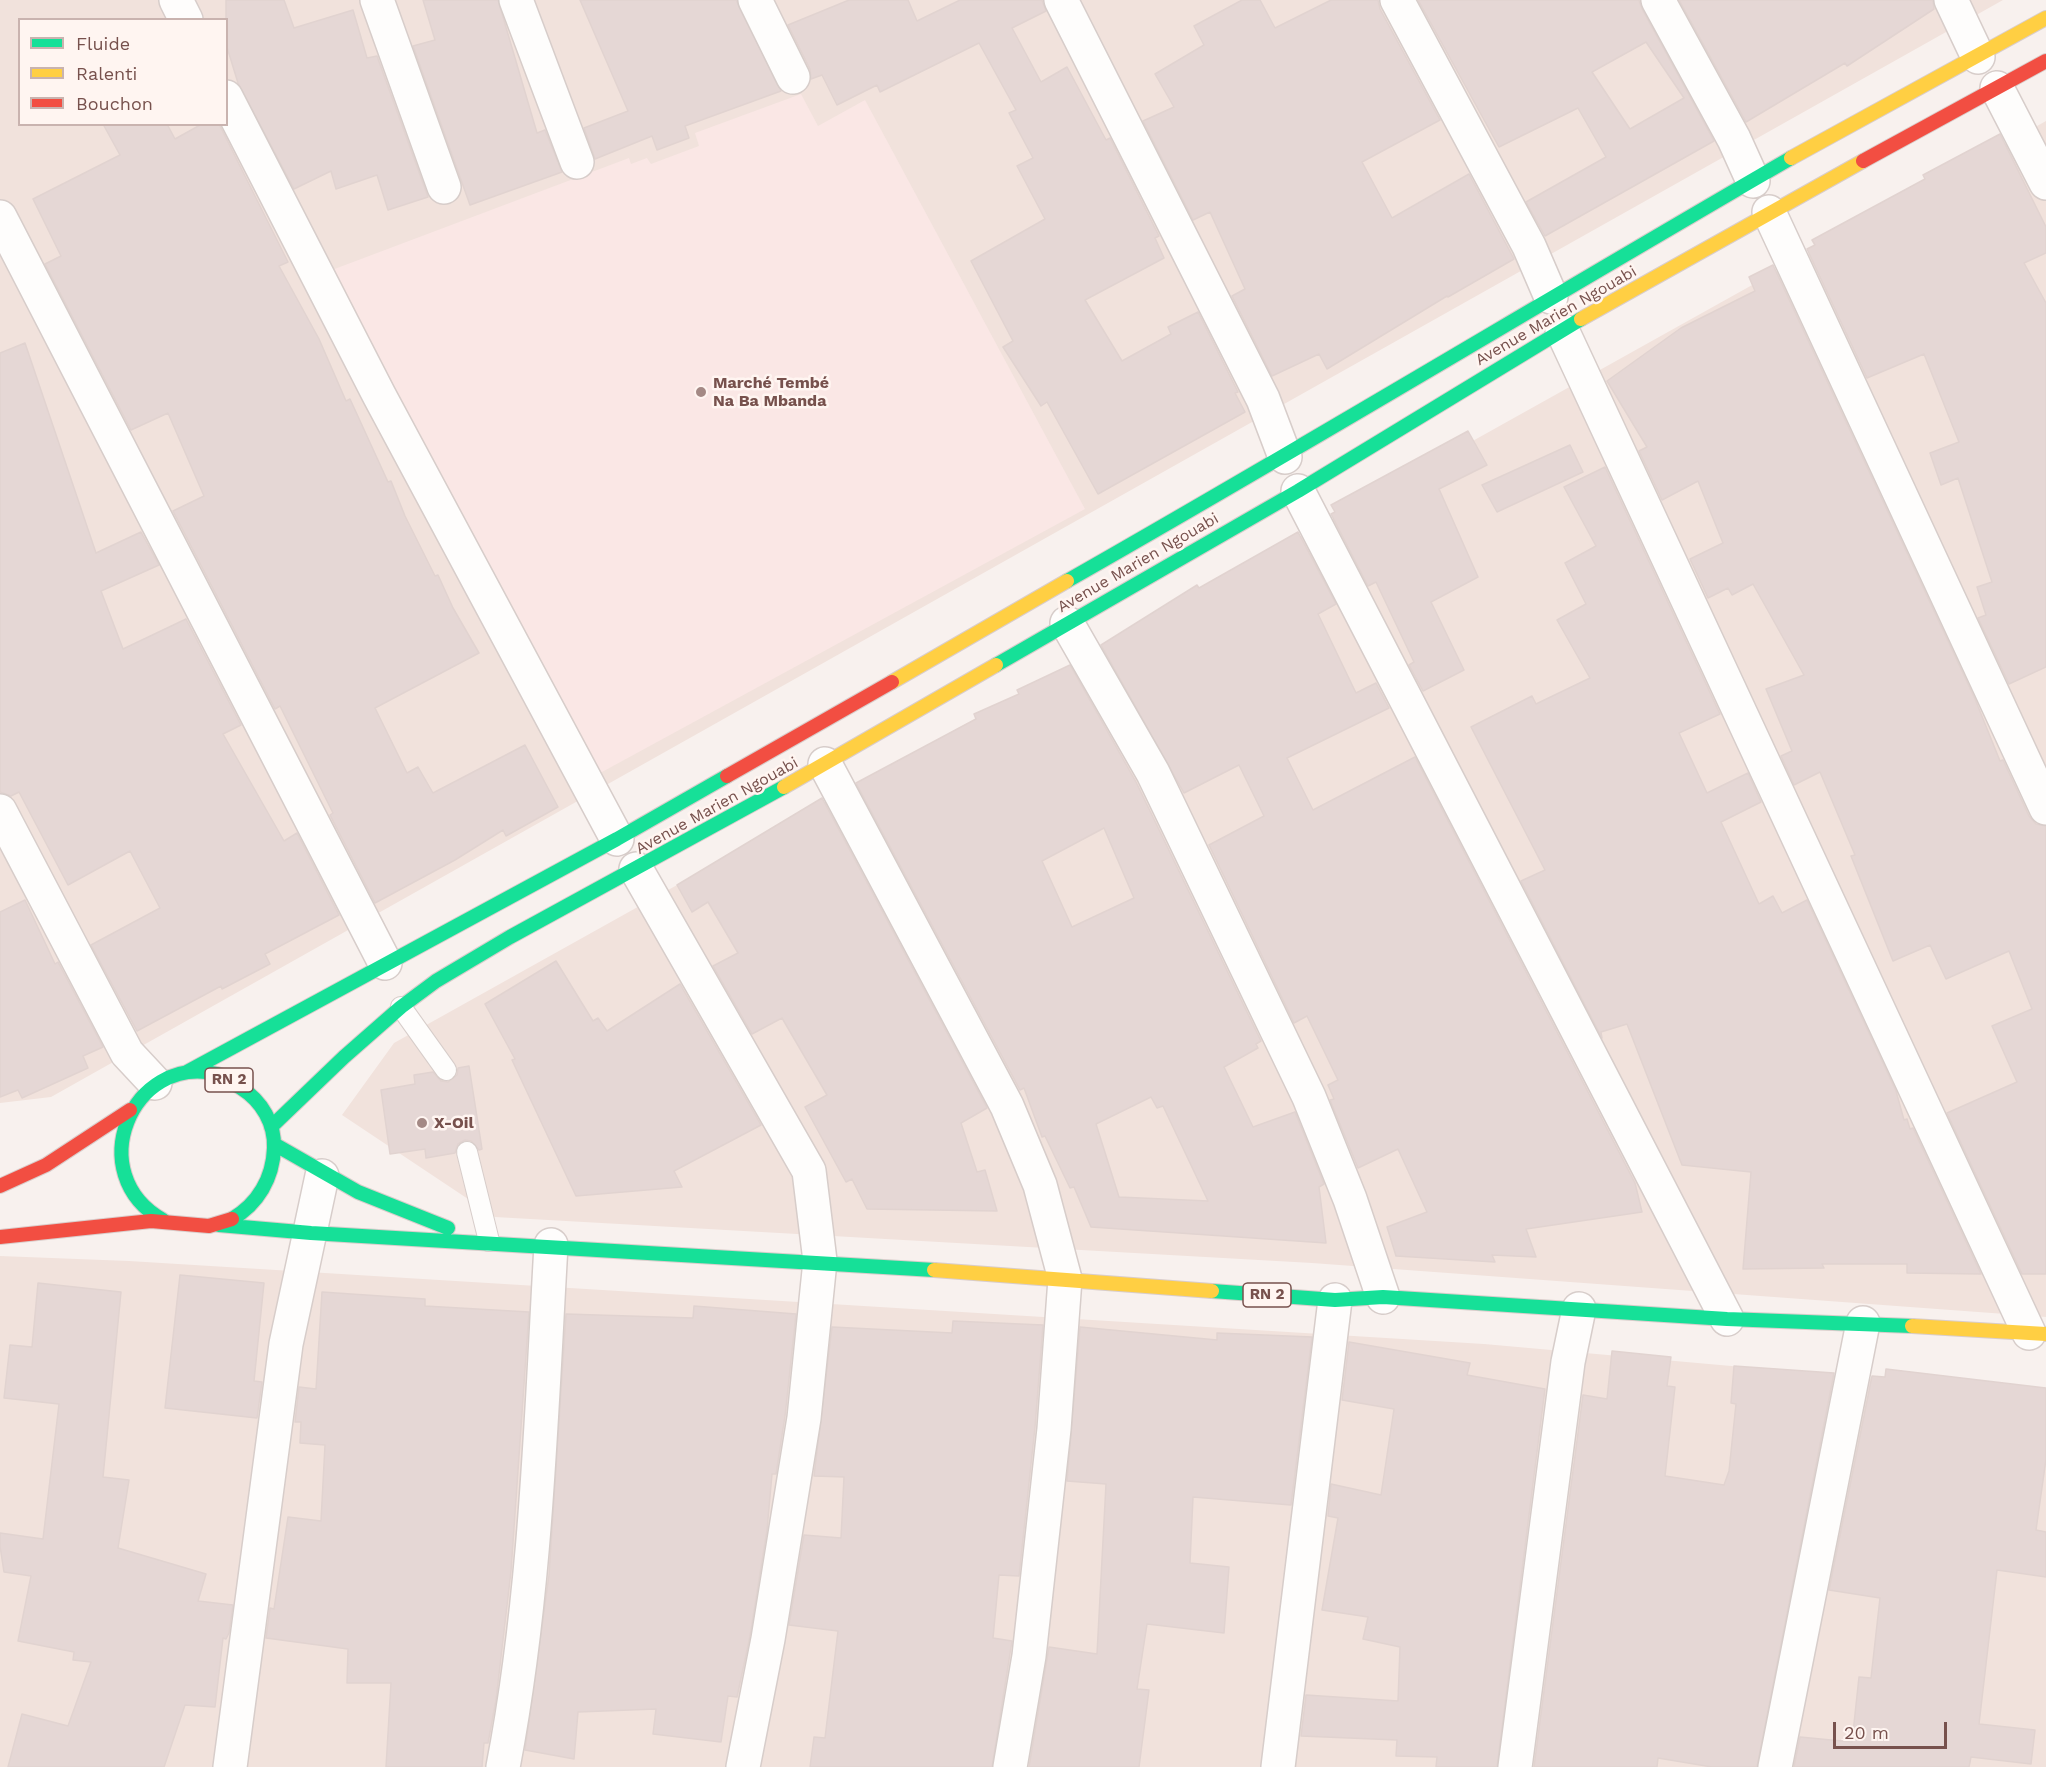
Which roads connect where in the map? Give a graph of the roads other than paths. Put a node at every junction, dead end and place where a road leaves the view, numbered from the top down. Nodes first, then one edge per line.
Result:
1 (176, 0) edge
2 (377, 0) edge
3 (516, 0) edge
4 (755, 0) edge
5 (1061, 0) edge
6 (1396, 0) edge
7 (1658, 0) edge
8 (1951, 0) edge
9 (185, 18) edge
10 (2046, 18) edge
11 (1978, 57) junction
12 (2046, 61) edge
13 (793, 77) dead end
14 (1997, 88) junction
15 (228, 101) edge
16 (577, 162) dead end
17 (1753, 181) junction
18 (2046, 183) edge
19 (444, 187) dead end
20 (1769, 212) junction
21 (0, 217) edge
22 (1551, 297) junction
23 (1562, 330) junction
24 (1285, 457) junction
25 (1299, 490) junction
26 (1067, 623) junction
27 (825, 764) junction
28 (2046, 808) edge
29 (0, 811) edge
30 (617, 838) junction
31 (636, 869) junction
32 (385, 963) junction
33 (401, 1007) junction
34 (446, 1070) dead end
35 (187, 1072) junction
36 (155, 1083) junction
37 (130, 1110) junction
38 (271, 1126) junction
39 (274, 1144) junction
40 (467, 1152) dead end
41 (322, 1176) junction
42 (1, 1187) edge
43 (163, 1221) junction
44 (219, 1225) junction
45 (311, 1233) junction
46 (0, 1237) edge
47 (489, 1241) junction
48 (551, 1245) junction
49 (820, 1262) junction
50 (1065, 1279) junction
51 (1383, 1297) junction
52 (1335, 1300) junction
53 (1579, 1308) junction
54 (1727, 1319) junction
55 (1863, 1323) junction
56 (2038, 1333) edge
57 (230, 1767) edge
58 (503, 1767) edge
59 (743, 1767) edge
60 (1010, 1767) edge
61 (1278, 1767) edge
62 (1515, 1767) edge
63 (1775, 1767) edge

1 - 9 street
2 - 19 street
3 - 16 street
4 - 13 street
5 - 24 street
6 - 22 street
7 - 17 street
8 - 11 street
10 - 11 main road
11 - 17 main road
12 - 14 main road, Avenue Marien Ngouabi
14 - 18 street
14 - 20 main road, Avenue Marien Ngouabi
15 - 30 street
17 - 22 main road
20 - 23 main road, Avenue Marien Ngouabi
20 - 28 street
21 - 32 street
22 - 24 main road
23 - 25 main road, Avenue Marien Ngouabi
23 - 56 street
24 - 30 main road
25 - 26 main road, Avenue Marien Ngouabi
25 - 54 street
26 - 27 main road, Avenue Marien Ngouabi
26 - 51 street
27 - 31 main road, Avenue Marien Ngouabi
27 - 50 street
29 - 36 street
30 - 32 main road
31 - 33 main road, Avenue Marien Ngouabi
31 - 49 street
32 - 35 main road
33 - 34 lane
33 - 38 main road, Avenue Marien Ngouabi
35 - 36 main road, RN 2
35 - 38 main road, RN 2
36 - 37 main road, RN 2
37 - 42 main road, RN 2
37 - 43 main road, RN 2
38 - 39 main road, RN 2
39 - 41 main road, RN 2
39 - 44 main road, RN 2
40 - 47 lane
41 - 45 street
41 - 47 main road, RN 2
43 - 44 main road, RN 2
43 - 46 main road, RN 2
44 - 45 main road, RN 2
45 - 47 main road, RN 2
45 - 57 street
47 - 48 main road, RN 2
48 - 49 main road, RN 2
48 - 58 street
49 - 50 main road, RN 2
49 - 59 street
50 - 52 main road, RN 2
50 - 60 street
51 - 52 main road, RN 2
51 - 53 main road, RN 2
52 - 61 street
53 - 54 main road, RN 2
53 - 62 street
54 - 55 main road, RN 2
55 - 56 main road, RN 2
55 - 63 street

